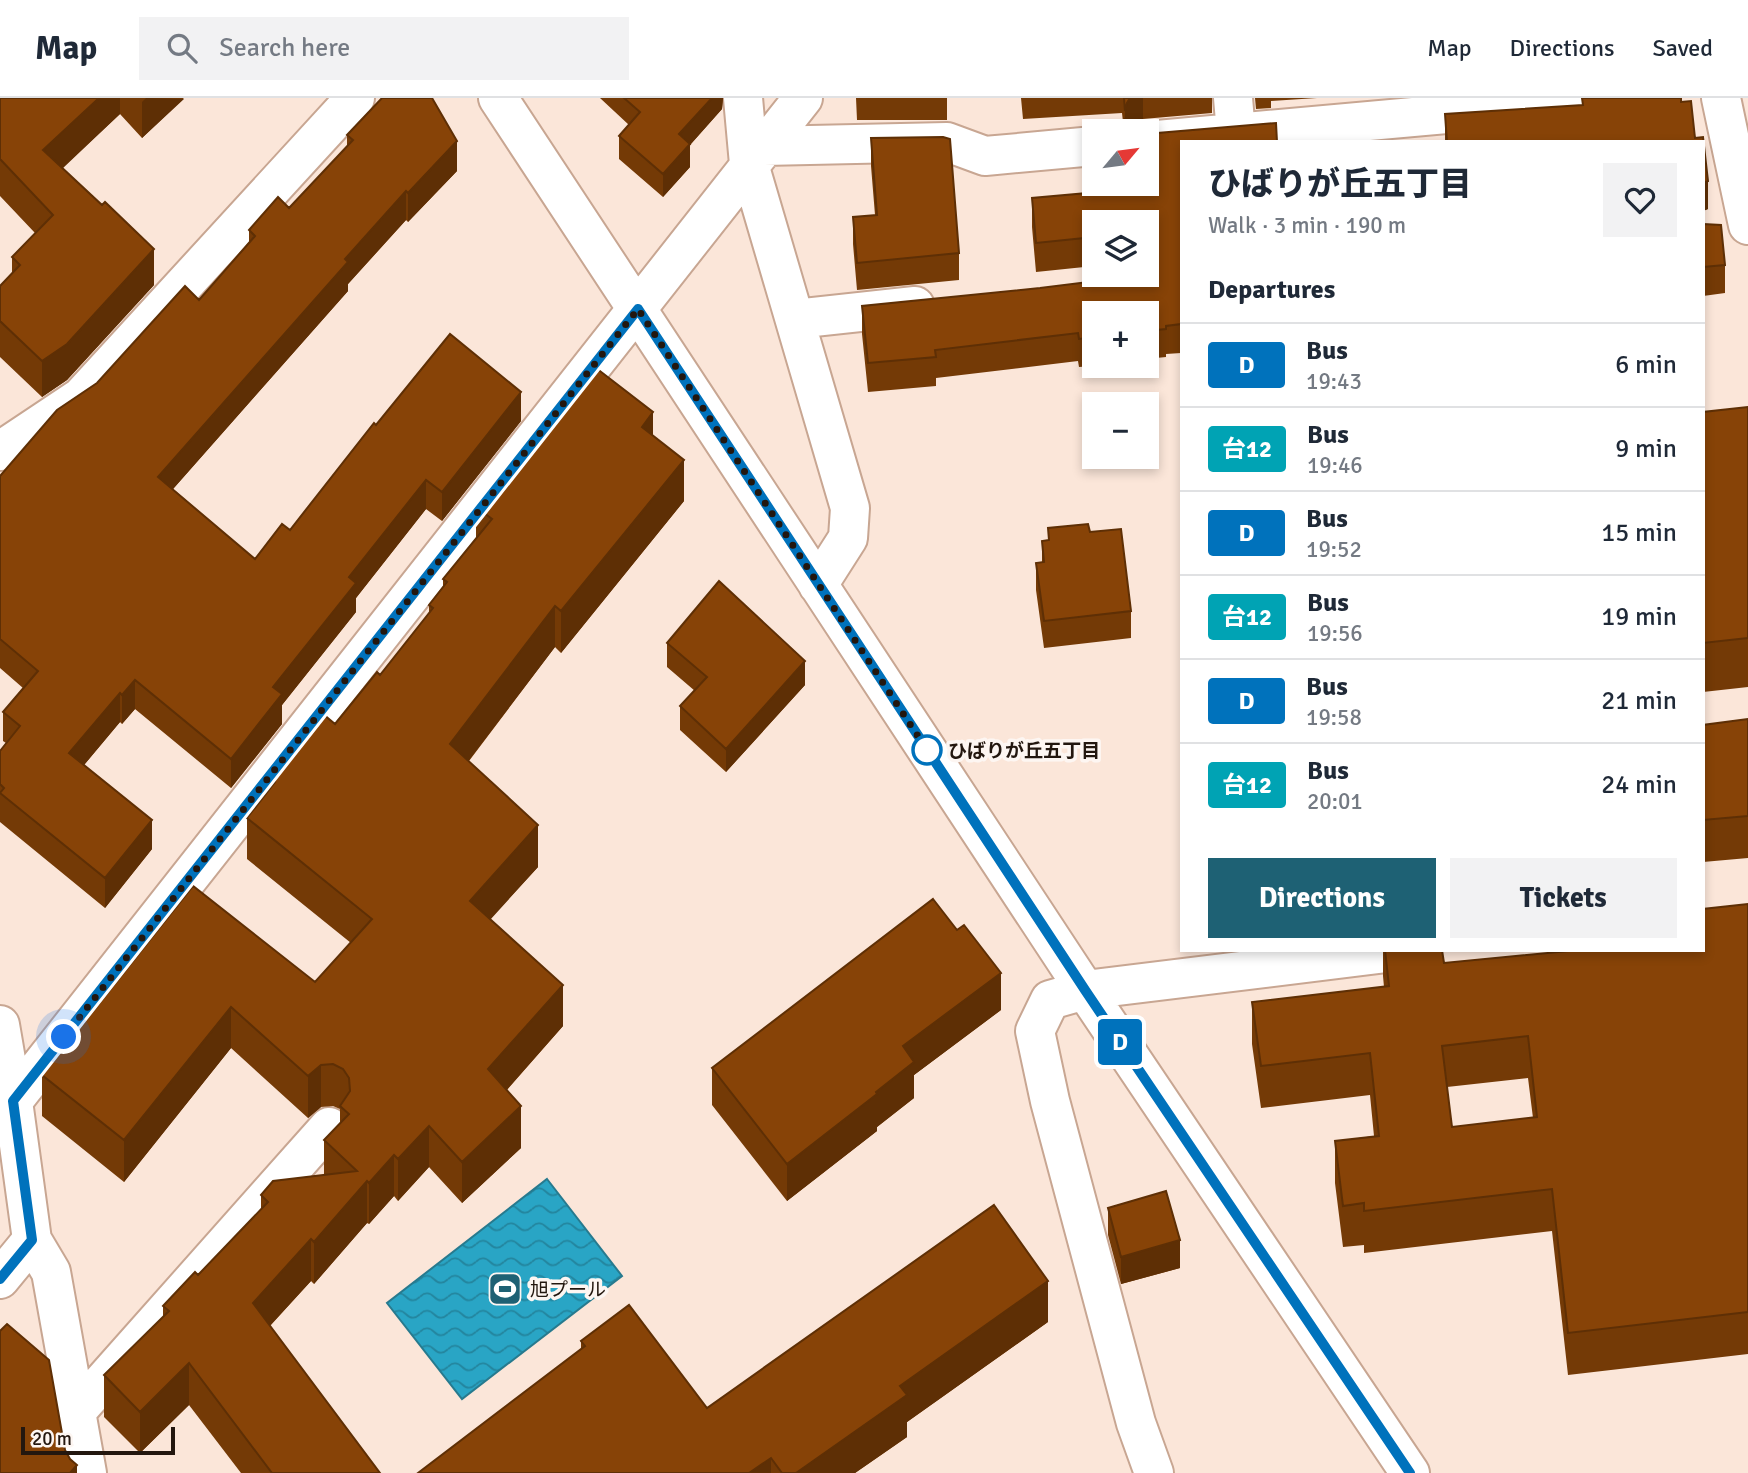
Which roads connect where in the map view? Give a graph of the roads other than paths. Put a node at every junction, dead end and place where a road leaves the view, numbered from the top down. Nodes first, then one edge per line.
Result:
1 (355, 98) edge
2 (498, 98) edge
3 (743, 98) edge
4 (803, 98) edge
5 (1624, 98) edge
6 (1721, 98) edge
7 (1234, 116) edge
8 (1159, 137) edge
9 (1082, 147) edge
10 (757, 155) junction
11 (1737, 228) edge
12 (947, 303) edge
13 (638, 309) junction
14 (795, 319) junction
15 (0, 451) edge
16 (818, 585) junction
17 (1395, 952) edge
18 (1085, 990) junction
19 (0, 1026) edge
20 (13, 1101) junction
21 (329, 1127) dead end
22 (10, 1152) edge
23 (32, 1240) junction
24 (0, 1279) edge
25 (75, 1413) junction
26 (88, 1473) edge
27 (1154, 1473) edge
28 (1410, 1473) edge

1 - 15 street
2 - 13 street
3 - 10 street
4 - 10 street
5 - 7 street
6 - 11 street
7 - 8 street
9 - 10 street
10 - 13 street
10 - 14 street
12 - 14 street
13 - 16 street
13 - 20 street
14 - 16 street
16 - 18 street
17 - 18 street
18 - 27 street
18 - 28 street
19 - 20 street
20 - 22 street
21 - 25 street
22 - 23 street
23 - 24 street
23 - 25 street
25 - 26 street

